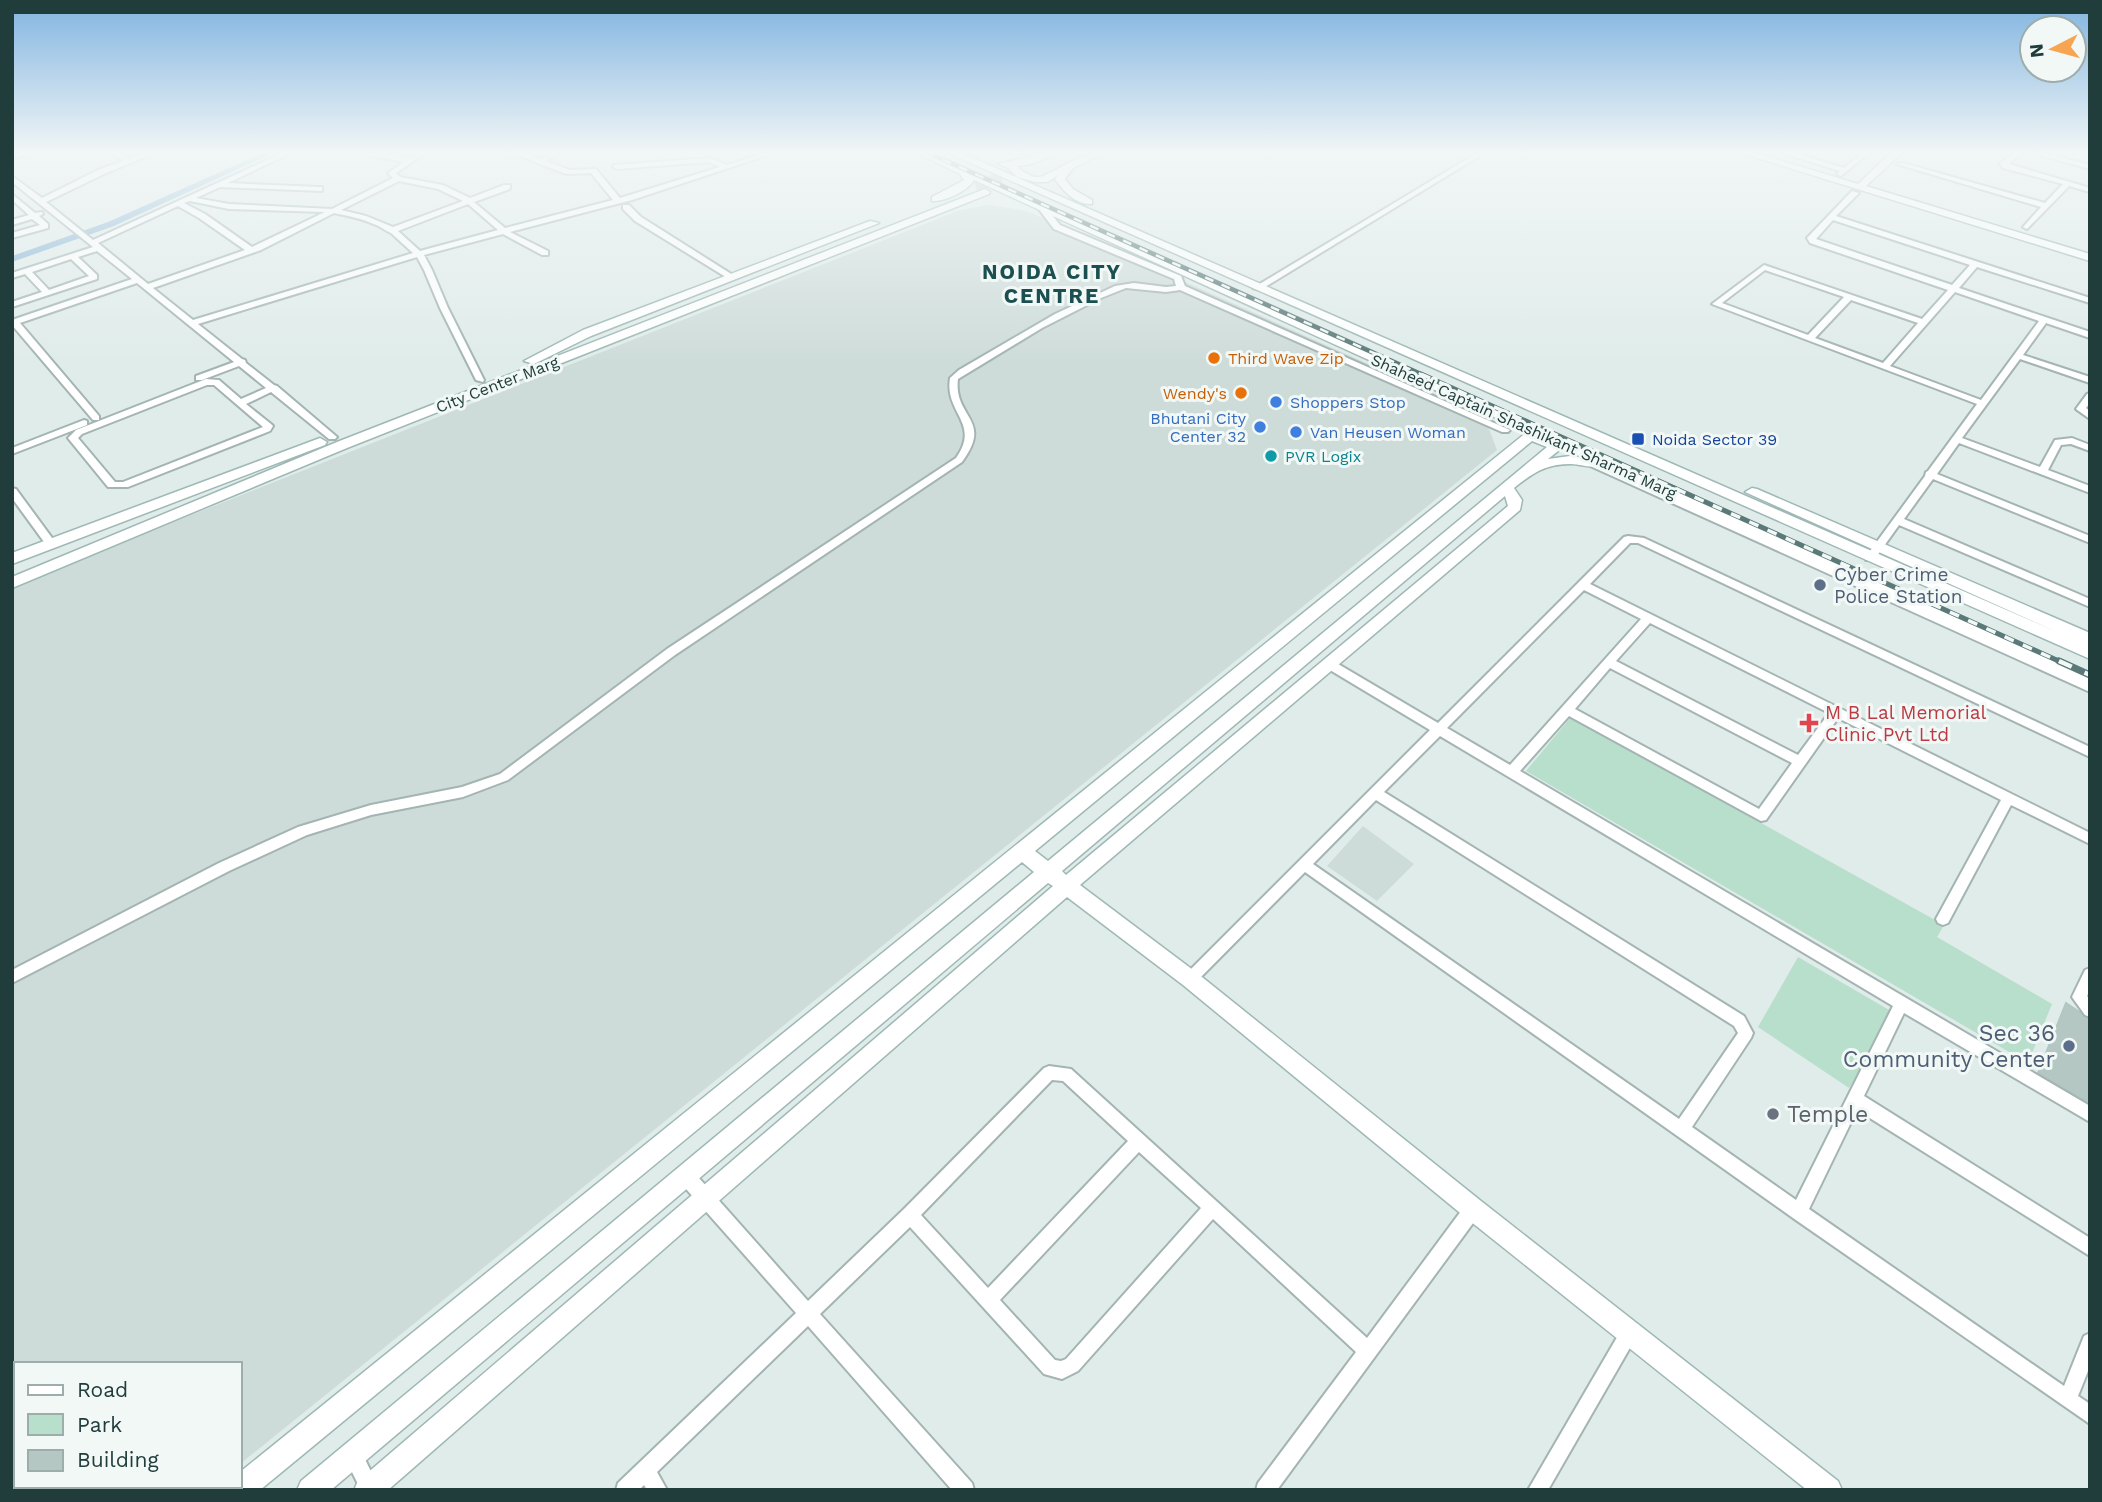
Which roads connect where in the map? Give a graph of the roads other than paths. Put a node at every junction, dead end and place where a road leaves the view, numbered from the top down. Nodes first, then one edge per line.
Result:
1 (41, 222) edge
2 (65, 222) edge
3 (140, 222) edge
4 (211, 222) edge
5 (308, 222) edge
6 (374, 222) edge
7 (413, 222) edge
8 (493, 222) edge
9 (541, 222) edge
10 (643, 222) edge
11 (868, 222) edge
12 (875, 222) edge
13 (923, 222) edge
14 (1053, 222) edge
15 (1073, 222) edge
16 (1114, 222) edge
17 (1131, 222) edge
18 (1366, 222) edge
19 (1826, 222) edge
20 (1847, 222) edge
21 (1977, 222) edge
22 (2031, 222) edge
23 (2027, 227) dead end
24 (390, 231) junction
25 (505, 232) junction
26 (12, 236) edge
27 (93, 244) junction
28 (251, 250) junction
29 (545, 253) dead end
30 (419, 254) junction
31 (2090, 255) edge
32 (73, 257) junction
33 (1975, 264) junction
34 (27, 272) junction
35 (12, 276) edge
36 (732, 277) junction
37 (138, 280) junction
38 (1263, 284) junction
39 (147, 287) junction
40 (1181, 287) junction
41 (1952, 290) junction
42 (47, 293) junction
43 (1850, 296) junction
44 (2090, 301) edge
45 (12, 305) edge
46 (1286, 318) junction
47 (2045, 320) junction
48 (1924, 322) junction
49 (13, 323) edge
50 (192, 323) junction
51 (2090, 335) edge
52 (1809, 339) junction
53 (2018, 355) junction
54 (242, 362) junction
55 (532, 365) junction
56 (1884, 367) junction
57 (1359, 368) junction
58 (480, 380) junction
59 (2090, 380) edge
60 (274, 388) junction
61 (2090, 396) edge
62 (1471, 402) junction
63 (240, 403) junction
64 (1982, 403) junction
65 (2090, 416) edge
66 (96, 418) junction
67 (1505, 430) junction
68 (332, 437) junction
69 (1956, 439) junction
70 (2090, 448) edge
71 (12, 451) edge
72 (1506, 456) junction
73 (1591, 463) junction
74 (1530, 467) junction
75 (1623, 471) junction
76 (2042, 472) junction
77 (1929, 474) junction
78 (1506, 487) junction
79 (2090, 490) edge
80 (12, 491) edge
81 (1896, 520) junction
82 (2090, 540) edge
83 (51, 544) junction
84 (1874, 552) junction
85 (17, 558) edge
86 (12, 583) edge
87 (1583, 585) junction
88 (2090, 603) edge
89 (1648, 618) junction
90 (2090, 640) edge
91 (2090, 653) edge
92 (1608, 662) junction
93 (1329, 664) junction
94 (2090, 681) edge
95 (2090, 688) edge
96 (1566, 709) junction
97 (1836, 712) junction
98 (1438, 729) junction
99 (2090, 752) edge
100 (1800, 762) junction
101 (1512, 772) junction
102 (1374, 792) junction
103 (2008, 798) junction
104 (2090, 839) edge
105 (1021, 851) junction
106 (1303, 864) junction
107 (1048, 871) junction
108 (1067, 886) junction
109 (1943, 919) dead end
110 (2090, 974) edge
111 (12, 977) edge
112 (1189, 979) junction
113 (1900, 1004) junction
114 (2090, 1010) edge
115 (1854, 1099) junction
116 (2090, 1115) edge
117 (1682, 1129) junction
118 (1139, 1141) junction
119 (685, 1175) junction
120 (705, 1200) junction
121 (1212, 1208) junction
122 (1473, 1209) junction
123 (1799, 1212) junction
124 (910, 1215) junction
125 (2090, 1248) edge
126 (989, 1299) junction
127 (809, 1312) junction
128 (1629, 1333) junction
129 (2090, 1342) edge
130 (1368, 1351) junction
131 (2068, 1399) junction
132 (2090, 1415) edge
133 (352, 1454) junction
134 (645, 1471) junction
135 (242, 1488) edge
136 (369, 1489) edge
137 (310, 1490) edge
138 (625, 1490) edge
139 (658, 1490) edge
140 (965, 1490) edge
141 (1265, 1490) edge
142 (1537, 1490) edge
143 (1829, 1490) edge

1 - 26 street
2 - 27 street
3 - 27 street
4 - 28 street
5 - 28 street
6 - 24 street
7 - 24 street
8 - 25 street
9 - 25 street
10 - 36 street
11 - 55 main road, City Center Marg
12 - 36 main road
13 - 55 main road
14 - 40 street
15 - 46 main road, Shaheed Captain Shashikant Sharma Marg
16 - 38 main road, Shaheed Captain Shashikant Sharma Marg
17 - 38 main road
18 - 38 street
19 - 41 street
20 - 33 street
21 - 31 main road
22 - 23 street
24 - 30 street
25 - 29 street
25 - 30 street
27 - 32 street
27 - 37 street
28 - 39 street
30 - 50 street
30 - 58 street
32 - 34 street
32 - 42 street
33 - 41 street
33 - 44 street
34 - 35 street
34 - 42 street
36 - 55 main road
37 - 39 street
37 - 49 street
38 - 84 main road, Shaheed Captain Shashikant Sharma Marg
39 - 50 street
40 - 57 street
40 - 111 street
41 - 47 street
41 - 48 street
42 - 45 street
43 - 48 street
43 - 52 street
43 - 52 street
46 - 57 main road
46 - 62 main road, Shaheed Captain Shashikant Sharma Marg
47 - 51 street
47 - 53 street
48 - 56 street
49 - 66 street
50 - 54 street
52 - 56 street
53 - 59 street
53 - 64 street
54 - 60 street
54 - 66 street
55 - 58 main road, City Center Marg
55 - 86 main road, City Center Marg
56 - 64 street
57 - 67 street
58 - 68 main road, City Center Marg
60 - 63 street
60 - 68 street
61 - 65 street
62 - 67 main road
62 - 75 main road, Shaheed Captain Shashikant Sharma Marg
63 - 63 street
64 - 69 street
66 - 71 street
67 - 72 main road
68 - 83 main road, City Center Marg
69 - 76 street
69 - 77 street
70 - 76 street
72 - 74 main road
72 - 105 main road
73 - 74 main road
73 - 75 main road
73 - 95 street
74 - 78 main road
75 - 94 main road, Shaheed Captain Shashikant Sharma Marg
76 - 79 street
77 - 81 street
77 - 82 street
78 - 93 main road
78 - 107 main road
80 - 83 street
81 - 84 street
81 - 88 street
83 - 85 main road, City Center Marg
84 - 90 main road
84 - 91 main road, Shaheed Captain Shashikant Sharma Marg
87 - 89 street
87 - 98 street
87 - 99 street
89 - 92 street
89 - 97 street
92 - 96 street
92 - 100 street
93 - 98 street
93 - 108 main road
96 - 100 street
96 - 101 street
97 - 100 street
97 - 103 street
98 - 101 street
98 - 102 street
101 - 113 street
102 - 106 street
102 - 117 street
103 - 104 street
103 - 109 street
105 - 107 main road
105 - 135 main road
106 - 112 street
106 - 117 street
107 - 108 main road
107 - 119 main road
108 - 112 main road
108 - 120 main road
110 - 114 street
112 - 122 main road
113 - 115 street
113 - 116 street
115 - 123 street
115 - 125 street
117 - 123 street
118 - 121 street
118 - 124 street
118 - 126 street
119 - 120 street
119 - 133 main road
120 - 127 street
120 - 136 main road
121 - 126 street
121 - 130 street
122 - 128 main road
122 - 130 street
123 - 131 street
124 - 126 street
124 - 127 street
127 - 134 street
127 - 140 street
128 - 142 street
128 - 143 main road
129 - 131 street
130 - 141 street
131 - 132 street
133 - 136 street
133 - 137 main road
134 - 138 street
134 - 139 street

